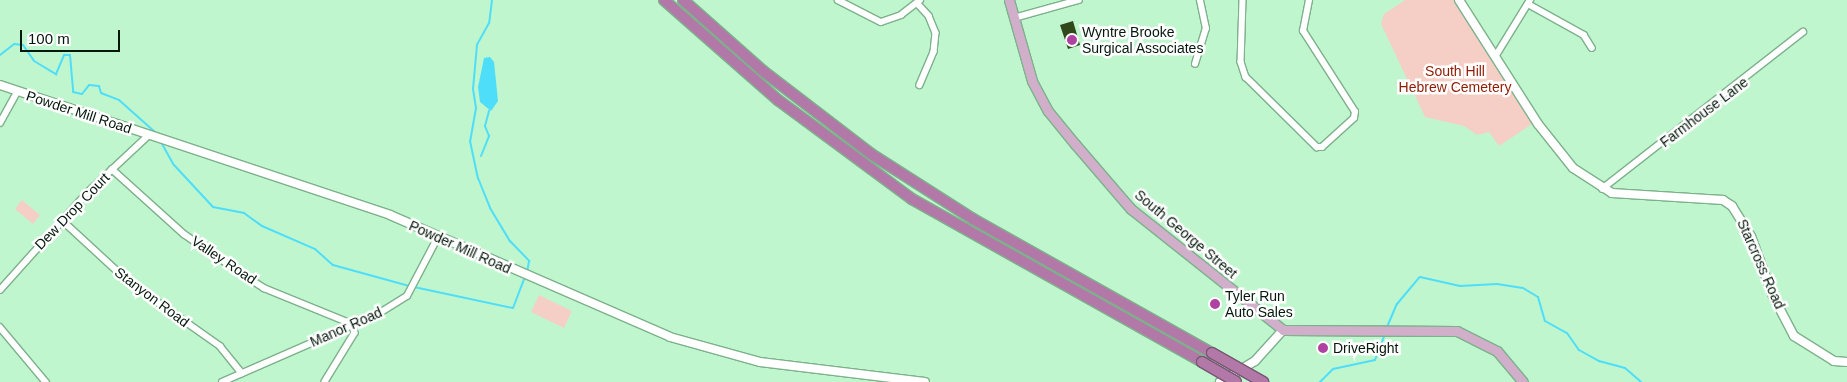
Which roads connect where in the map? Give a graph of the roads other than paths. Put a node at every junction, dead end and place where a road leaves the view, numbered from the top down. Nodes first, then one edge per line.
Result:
1 (664, 0) edge
2 (683, 0) edge
3 (838, 0) edge
4 (1009, 0) edge
5 (1079, 0) edge
6 (1200, 0) edge
7 (1243, 0) edge
8 (1309, 0) edge
9 (1458, 0) edge
10 (919, 2) edge
11 (1529, 2) edge
12 (1014, 18) junction
13 (1804, 32) dead end
14 (1592, 48) dead end
15 (1495, 57) junction
16 (1195, 64) dead end
17 (0, 85) edge
18 (920, 85) dead end
19 (17, 92) junction
20 (0, 124) edge
21 (151, 135) junction
22 (112, 169) junction
23 (1602, 189) junction
24 (62, 220) junction
25 (438, 237) junction
26 (0, 290) edge
27 (352, 324) junction
28 (0, 327) edge
29 (1284, 330) junction
30 (1847, 362) edge
31 (242, 373) junction
32 (46, 382) edge
33 (222, 382) edge
34 (325, 382) edge
35 (925, 382) edge
36 (1220, 382) edge
37 (1236, 382) edge
38 (1263, 382) edge
39 (1523, 382) edge

1 - 37 highway, bridge
2 - 38 highway, bridge
3 - 10 street
4 - 12 main road, South George Street
5 - 12 street
6 - 16 street
7 - 8 street
9 - 15 street, Starcross Road
10 - 18 street
11 - 14 street
11 - 15 street
12 - 29 main road, South George Street
13 - 23 street, Farmhouse Lane
15 - 23 street, Starcross Road
17 - 19 street, Powder Mill Road
19 - 20 street
19 - 21 street, Powder Mill Road
21 - 22 street, Dew Drop Court
21 - 25 street, Powder Mill Road
22 - 24 street, Dew Drop Court
22 - 27 street, Valley Road
23 - 30 street, Starcross Road
24 - 26 street, Dew Drop Court
24 - 31 street, Stanyon Road
25 - 27 street, Manor Road
25 - 35 street, Powder Mill Road
27 - 31 street, Manor Road
27 - 34 street
28 - 32 street
29 - 36 street
29 - 39 main road
31 - 33 street, Manor Road

